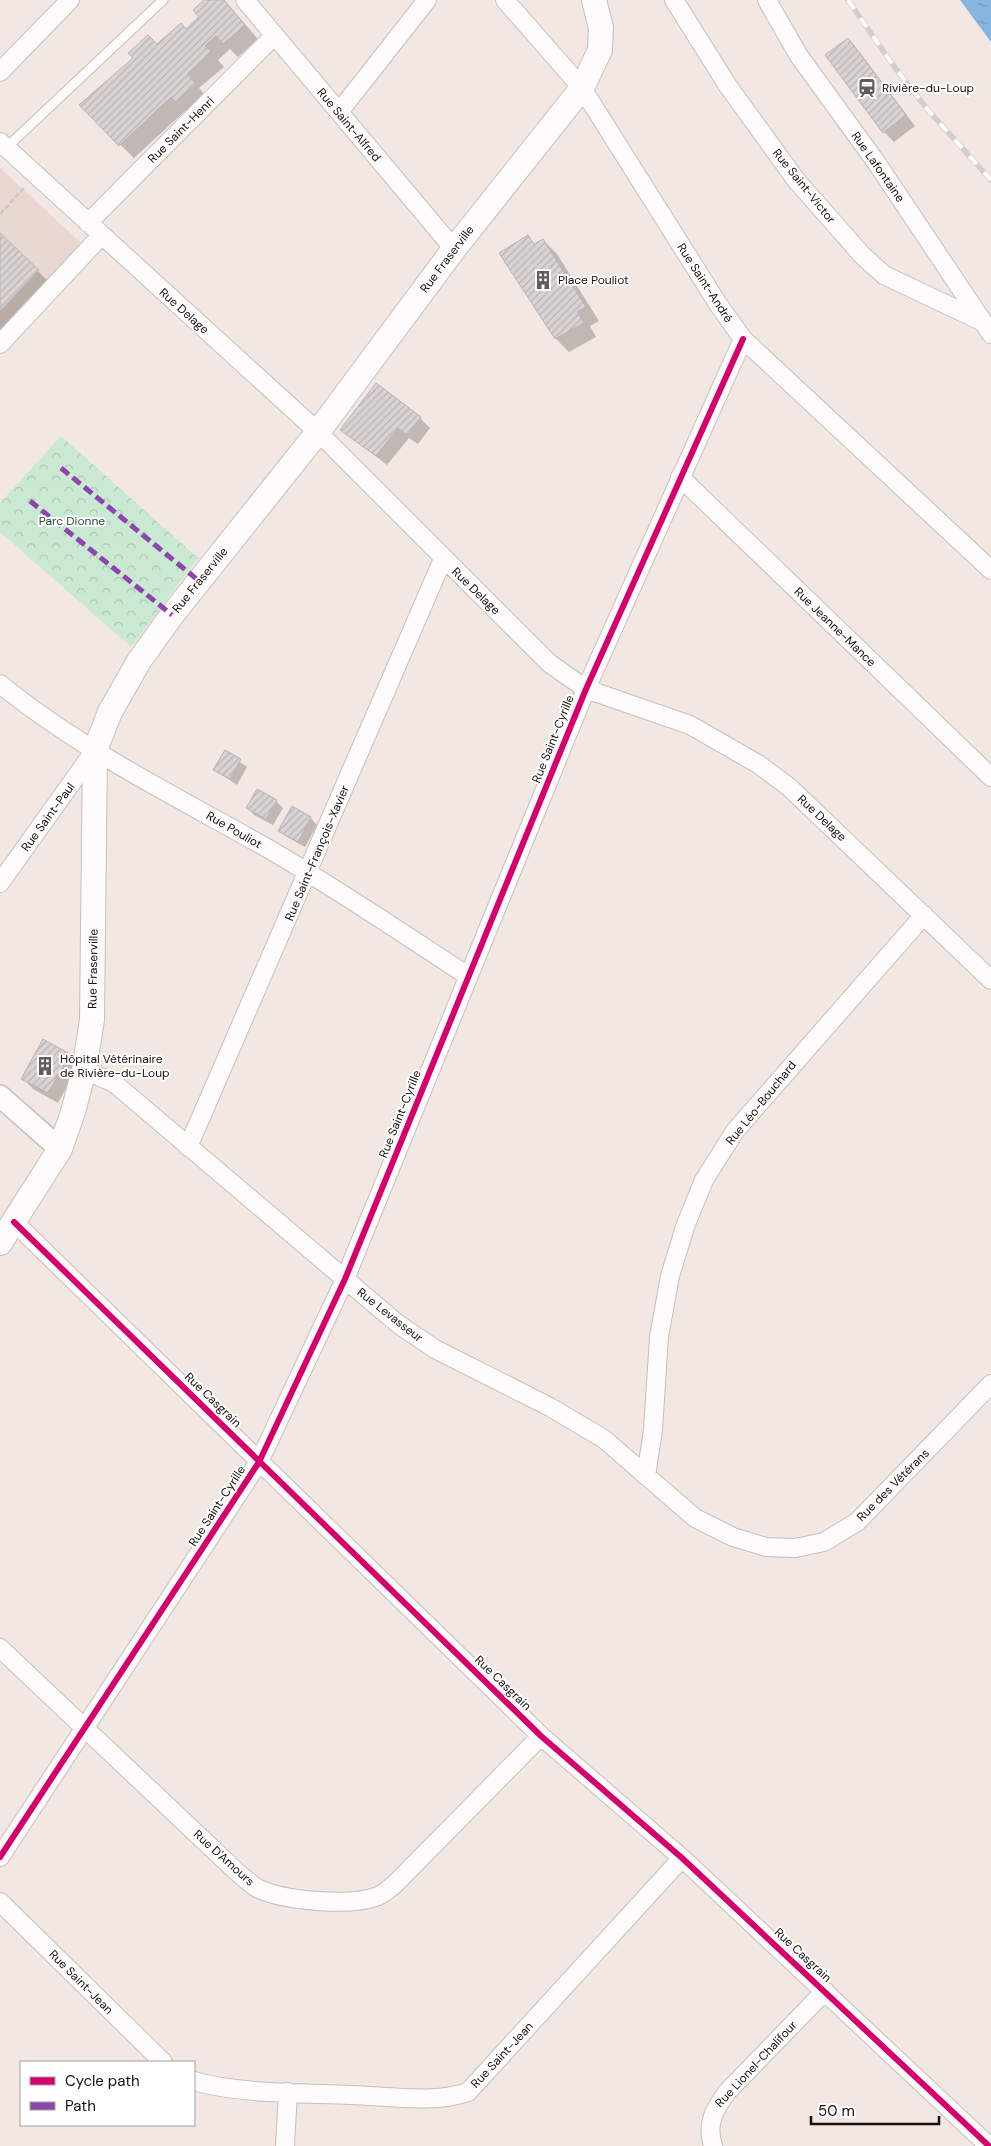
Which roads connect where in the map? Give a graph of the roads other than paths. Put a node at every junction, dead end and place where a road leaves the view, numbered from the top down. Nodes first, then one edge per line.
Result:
1 (70, 0) edge
2 (162, 0) edge
3 (245, 0) edge
4 (427, 0) edge
5 (505, 0) edge
6 (594, 0) edge
7 (674, 0) edge
8 (767, 0) edge
9 (274, 36) junction
10 (0, 72) edge
11 (582, 88) junction
12 (339, 112) junction
13 (3, 145) edge
14 (88, 223) junction
15 (100, 236) junction
16 (454, 249) junction
17 (986, 327) edge
18 (743, 339) junction
19 (0, 344) edge
20 (318, 432) junction
21 (680, 477) junction
22 (443, 559) junction
23 (991, 570) edge
24 (0, 684) edge
25 (586, 689) junction
26 (95, 750) junction
27 (991, 777) edge
28 (309, 872) junction
29 (0, 883) edge
30 (924, 915) junction
31 (468, 976) junction
32 (991, 980) edge
33 (84, 1070) junction
34 (0, 1096) edge
35 (188, 1147) junction
36 (60, 1149) junction
37 (14, 1222) junction
38 (0, 1243) edge
39 (345, 1279) junction
40 (991, 1384) edge
41 (259, 1462) junction
42 (646, 1476) junction
43 (0, 1648) edge
44 (84, 1728) junction
45 (541, 1736) junction
46 (0, 1857) edge
47 (682, 1858) junction
48 (0, 1902) edge
49 (825, 1991) junction
50 (162, 2061) edge
51 (195, 2081) edge
52 (288, 2092) junction
53 (285, 2146) edge
54 (713, 2146) edge
55 (988, 2146) edge

1 - 10 street
2 - 13 lane
3 - 9 street, Rue Saint-Alfred
4 - 12 street
5 - 11 street, Rue Saint-André
6 - 11 main road, Rue Fraserville
7 - 17 street, Rue Saint-Victor
8 - 17 street, Rue Lafontaine
9 - 12 street, Rue Saint-Alfred
9 - 14 street, Rue Saint-Henri
11 - 16 main road, Rue Fraserville
11 - 18 street, Rue Saint-André
12 - 16 street, Rue Saint-Alfred
13 - 14 street, Rue Delage
14 - 15 street, Rue Delage
15 - 19 street
15 - 20 street, Rue Delage
16 - 20 main road, Rue Fraserville
18 - 21 street, Rue Saint-Cyrille
18 - 23 street, Rue Saint-André
20 - 22 street, Rue Delage
20 - 26 main road, Rue Fraserville
21 - 25 street, Rue Saint-Cyrille
21 - 27 street, Rue Jeanne-Mance
22 - 25 street, Rue Delage
22 - 28 street, Rue Saint-François-Xavier
24 - 26 street, Rue Pouliot
25 - 30 street, Rue Delage
25 - 31 street, Rue Saint-Cyrille
26 - 28 street, Rue Pouliot
26 - 29 street, Rue Saint-Paul
26 - 33 main road, Rue Fraserville
28 - 31 street, Rue Pouliot
28 - 35 street, Rue Saint-François-Xavier
30 - 32 street, Rue Delage
30 - 42 street, Rue Léo-Bouchard
31 - 39 street, Rue Saint-Cyrille
33 - 35 street, Rue Levasseur
33 - 36 main road, Rue Fraserville
34 - 36 street
35 - 39 street, Rue Levasseur
36 - 37 main road, Rue Fraserville
37 - 38 main road, Rue Fraserville
37 - 41 street, Rue Casgrain
39 - 41 street, Rue Saint-Cyrille
39 - 42 street, Rue Levasseur
40 - 42 street, Rue des Vétérans
41 - 44 street, Rue Saint-Cyrille
41 - 45 street, Rue Casgrain
43 - 44 street, Rue D'Amours
44 - 45 street, Rue D'Amours
44 - 46 street, Rue Saint-Cyrille
45 - 47 street, Rue Casgrain
47 - 49 street, Rue Casgrain
47 - 52 street, Rue Saint-Jean
48 - 50 street, Rue Saint-Jean
49 - 54 street, Rue Lionel-Chalifour
49 - 55 street, Rue Casgrain
51 - 52 street, Rue Saint-Jean
52 - 53 street

